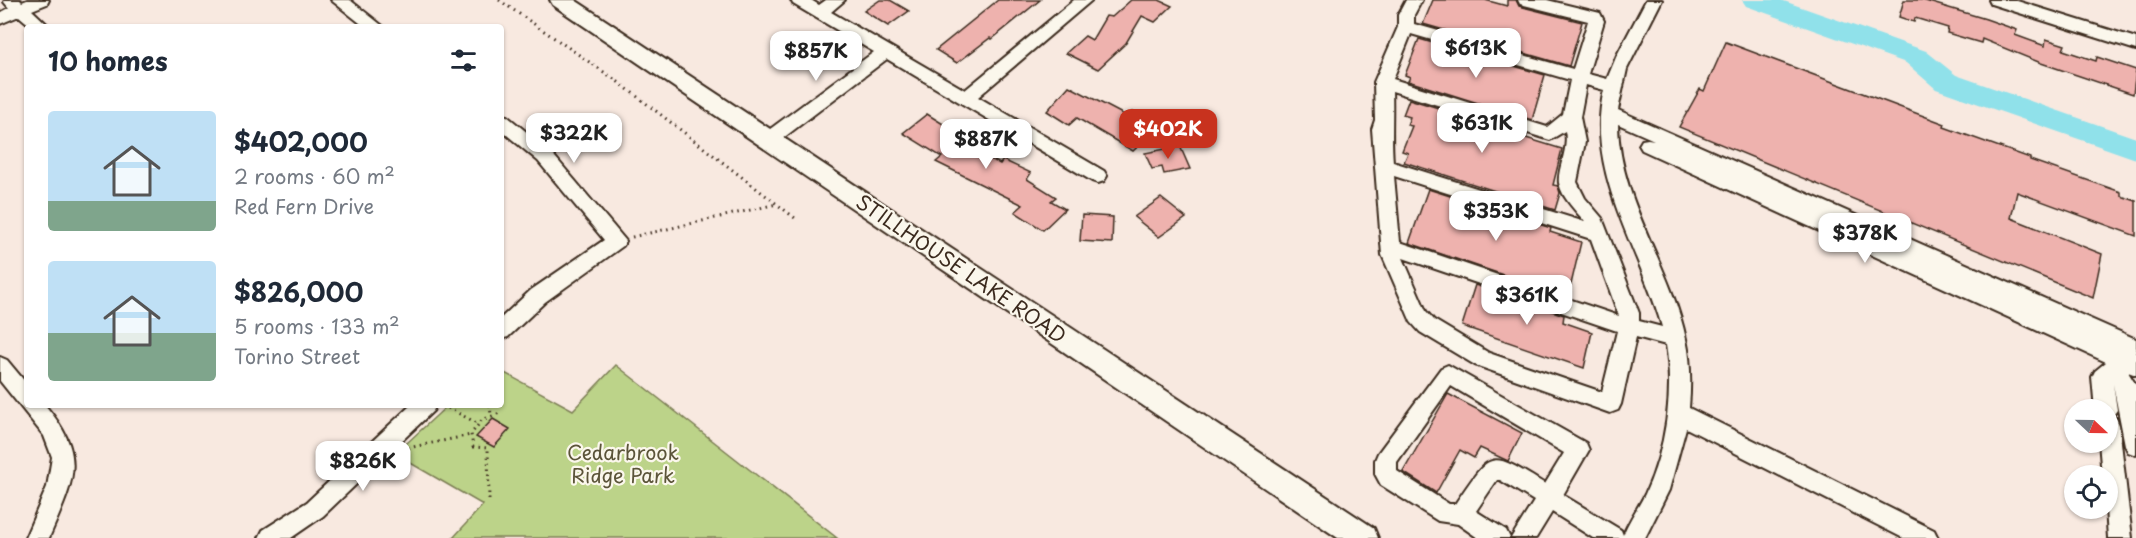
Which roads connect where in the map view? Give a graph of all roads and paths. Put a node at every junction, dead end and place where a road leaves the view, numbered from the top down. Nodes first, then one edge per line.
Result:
1 (41, 0) edge
2 (339, 0) edge
3 (499, 0) edge
4 (560, 0) edge
5 (799, 0) edge
6 (837, 0) edge
7 (1084, 0) edge
8 (1414, 0) edge
9 (1526, 0) edge
10 (1654, 0) edge
11 (1997, 0) edge
12 (14, 5) edge
13 (820, 12) junction
14 (0, 19) edge
15 (38, 24) edge
16 (372, 24) edge
17 (1406, 27) junction
18 (2136, 44) edge
19 (886, 51) junction
20 (1579, 77) junction
21 (1383, 82) junction
22 (1614, 87) junction
23 (966, 98) junction
24 (1571, 117) junction
25 (1610, 120) junction
26 (504, 123) edge
27 (768, 140) junction
28 (1384, 166) junction
29 (1098, 176) dead end
30 (777, 204) junction
31 (795, 218) dead end
32 (1599, 234) junction
33 (616, 241) junction
34 (1391, 246) junction
35 (1628, 327) junction
36 (504, 328) edge
37 (1676, 339) junction
38 (2122, 354) edge
39 (0, 366) edge
40 (2136, 366) edge
41 (24, 395) edge
42 (2105, 399) edge
43 (34, 408) edge
44 (417, 408) edge
45 (448, 408) dead end
46 (490, 408) edge
47 (500, 413) dead end
48 (1678, 413) junction
49 (490, 415) junction
50 (477, 423) junction
51 (471, 435) junction
52 (2136, 445) edge
53 (406, 448) dead end
54 (2111, 453) edge
55 (1548, 498) junction
56 (489, 500) dead end
57 (1461, 514) junction
58 (37, 538) edge
59 (271, 538) edge
60 (1363, 538) edge
61 (1498, 538) edge
62 (1523, 538) edge
63 (1613, 538) edge
64 (1633, 538) edge
65 (1926, 538) edge
66 (2120, 538) edge

1 - 12 street
2 - 16 street
3 - 30 path
4 - 27 main road, STILLHOUSE LAKE ROAD
5 - 13 street
6 - 13 street
7 - 23 street
8 - 17 street
9 - 20 street
10 - 22 street
11 - 18 street
12 - 14 street
12 - 15 street
13 - 19 street
17 - 20 street
17 - 21 street
19 - 23 street
19 - 27 street
20 - 22 street
20 - 24 street
21 - 24 street
21 - 28 street
22 - 25 street
23 - 29 street
24 - 32 street
25 - 37 street
25 - 38 street
26 - 33 street
27 - 60 main road, STILLHOUSE LAKE ROAD
28 - 32 street
28 - 34 street
30 - 31 path
30 - 33 path
32 - 35 street
33 - 36 street
34 - 35 street
34 - 35 street
35 - 37 street
37 - 48 street
38 - 40 street
38 - 42 street
38 - 52 street
39 - 41 street
43 - 58 street
44 - 59 street
45 - 50 path
46 - 49 path
47 - 49 path
48 - 64 street
48 - 65 street
49 - 50 path
50 - 51 path
51 - 53 path
51 - 56 path
54 - 66 street
55 - 57 street
55 - 57 street
55 - 62 street
55 - 63 street
57 - 61 street

